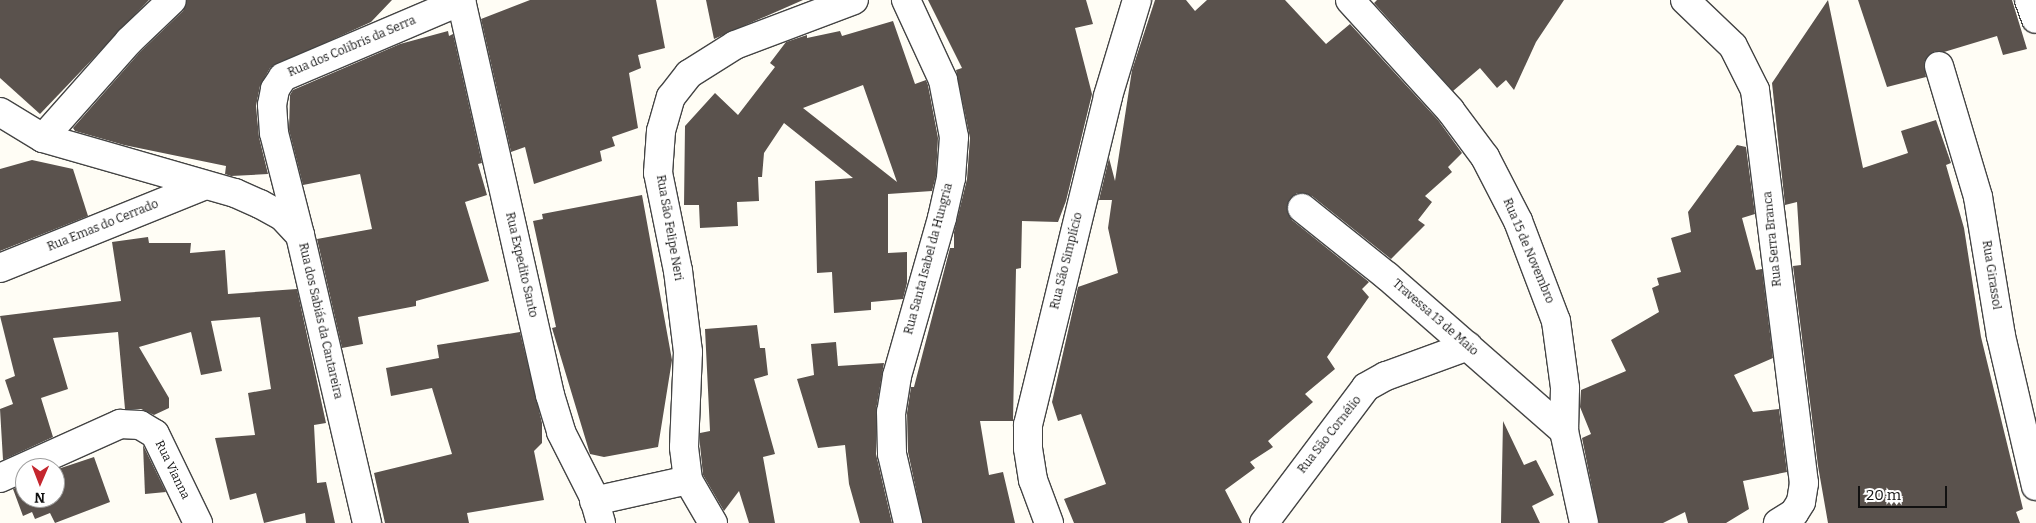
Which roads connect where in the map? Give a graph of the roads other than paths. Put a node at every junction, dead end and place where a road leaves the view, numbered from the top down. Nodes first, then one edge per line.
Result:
1 (172, 0) edge
2 (461, 0) edge
3 (854, 0) edge
4 (906, 0) edge
5 (1137, 0) edge
6 (1350, 0) edge
7 (1685, 0) edge
8 (2029, 0) edge
9 (2036, 18) edge
10 (1939, 66) dead end
11 (0, 112) edge
12 (43, 138) junction
13 (205, 185) junction
14 (1302, 208) dead end
15 (300, 235) junction
16 (0, 268) edge
17 (1468, 346) junction
18 (1564, 431) junction
19 (0, 478) edge
20 (688, 480) junction
21 (2036, 486) edge
22 (598, 512) edge
23 (198, 523) edge
24 (367, 523) edge
25 (713, 523) edge
26 (908, 523) edge
27 (1049, 523) edge
28 (1264, 523) edge
29 (1584, 523) edge
30 (1778, 523) edge

1 - 12 street
2 - 15 street, Rua dos Colibris da Serra
2 - 22 street, Rua Expedito Santo
3 - 20 street, Rua São Felipe Neri
4 - 26 street, Rua Santa Isabel da Hungria
5 - 27 street, Rua São Simplício
6 - 18 street, Rua 15 de Novembro
7 - 30 street, Rua Serra Branca
8 - 9 street
10 - 21 street, Rua Girassol
11 - 12 street, Rua dos Sabiás da Cantareira
12 - 13 street, Rua dos Sabiás da Cantareira
13 - 15 street, Rua dos Sabiás da Cantareira
13 - 16 street, Rua Emas do Cerrado
14 - 17 street, Travessa 13 de Maio
15 - 24 street, Rua dos Sabiás da Cantareira
17 - 18 street, Travessa 13 de Maio
17 - 28 street, Rua São Cornélio
18 - 29 street, Rua 15 de Novembro
19 - 23 street, Rua Vianna
20 - 22 street
20 - 25 street, Rua São Felipe Neri

